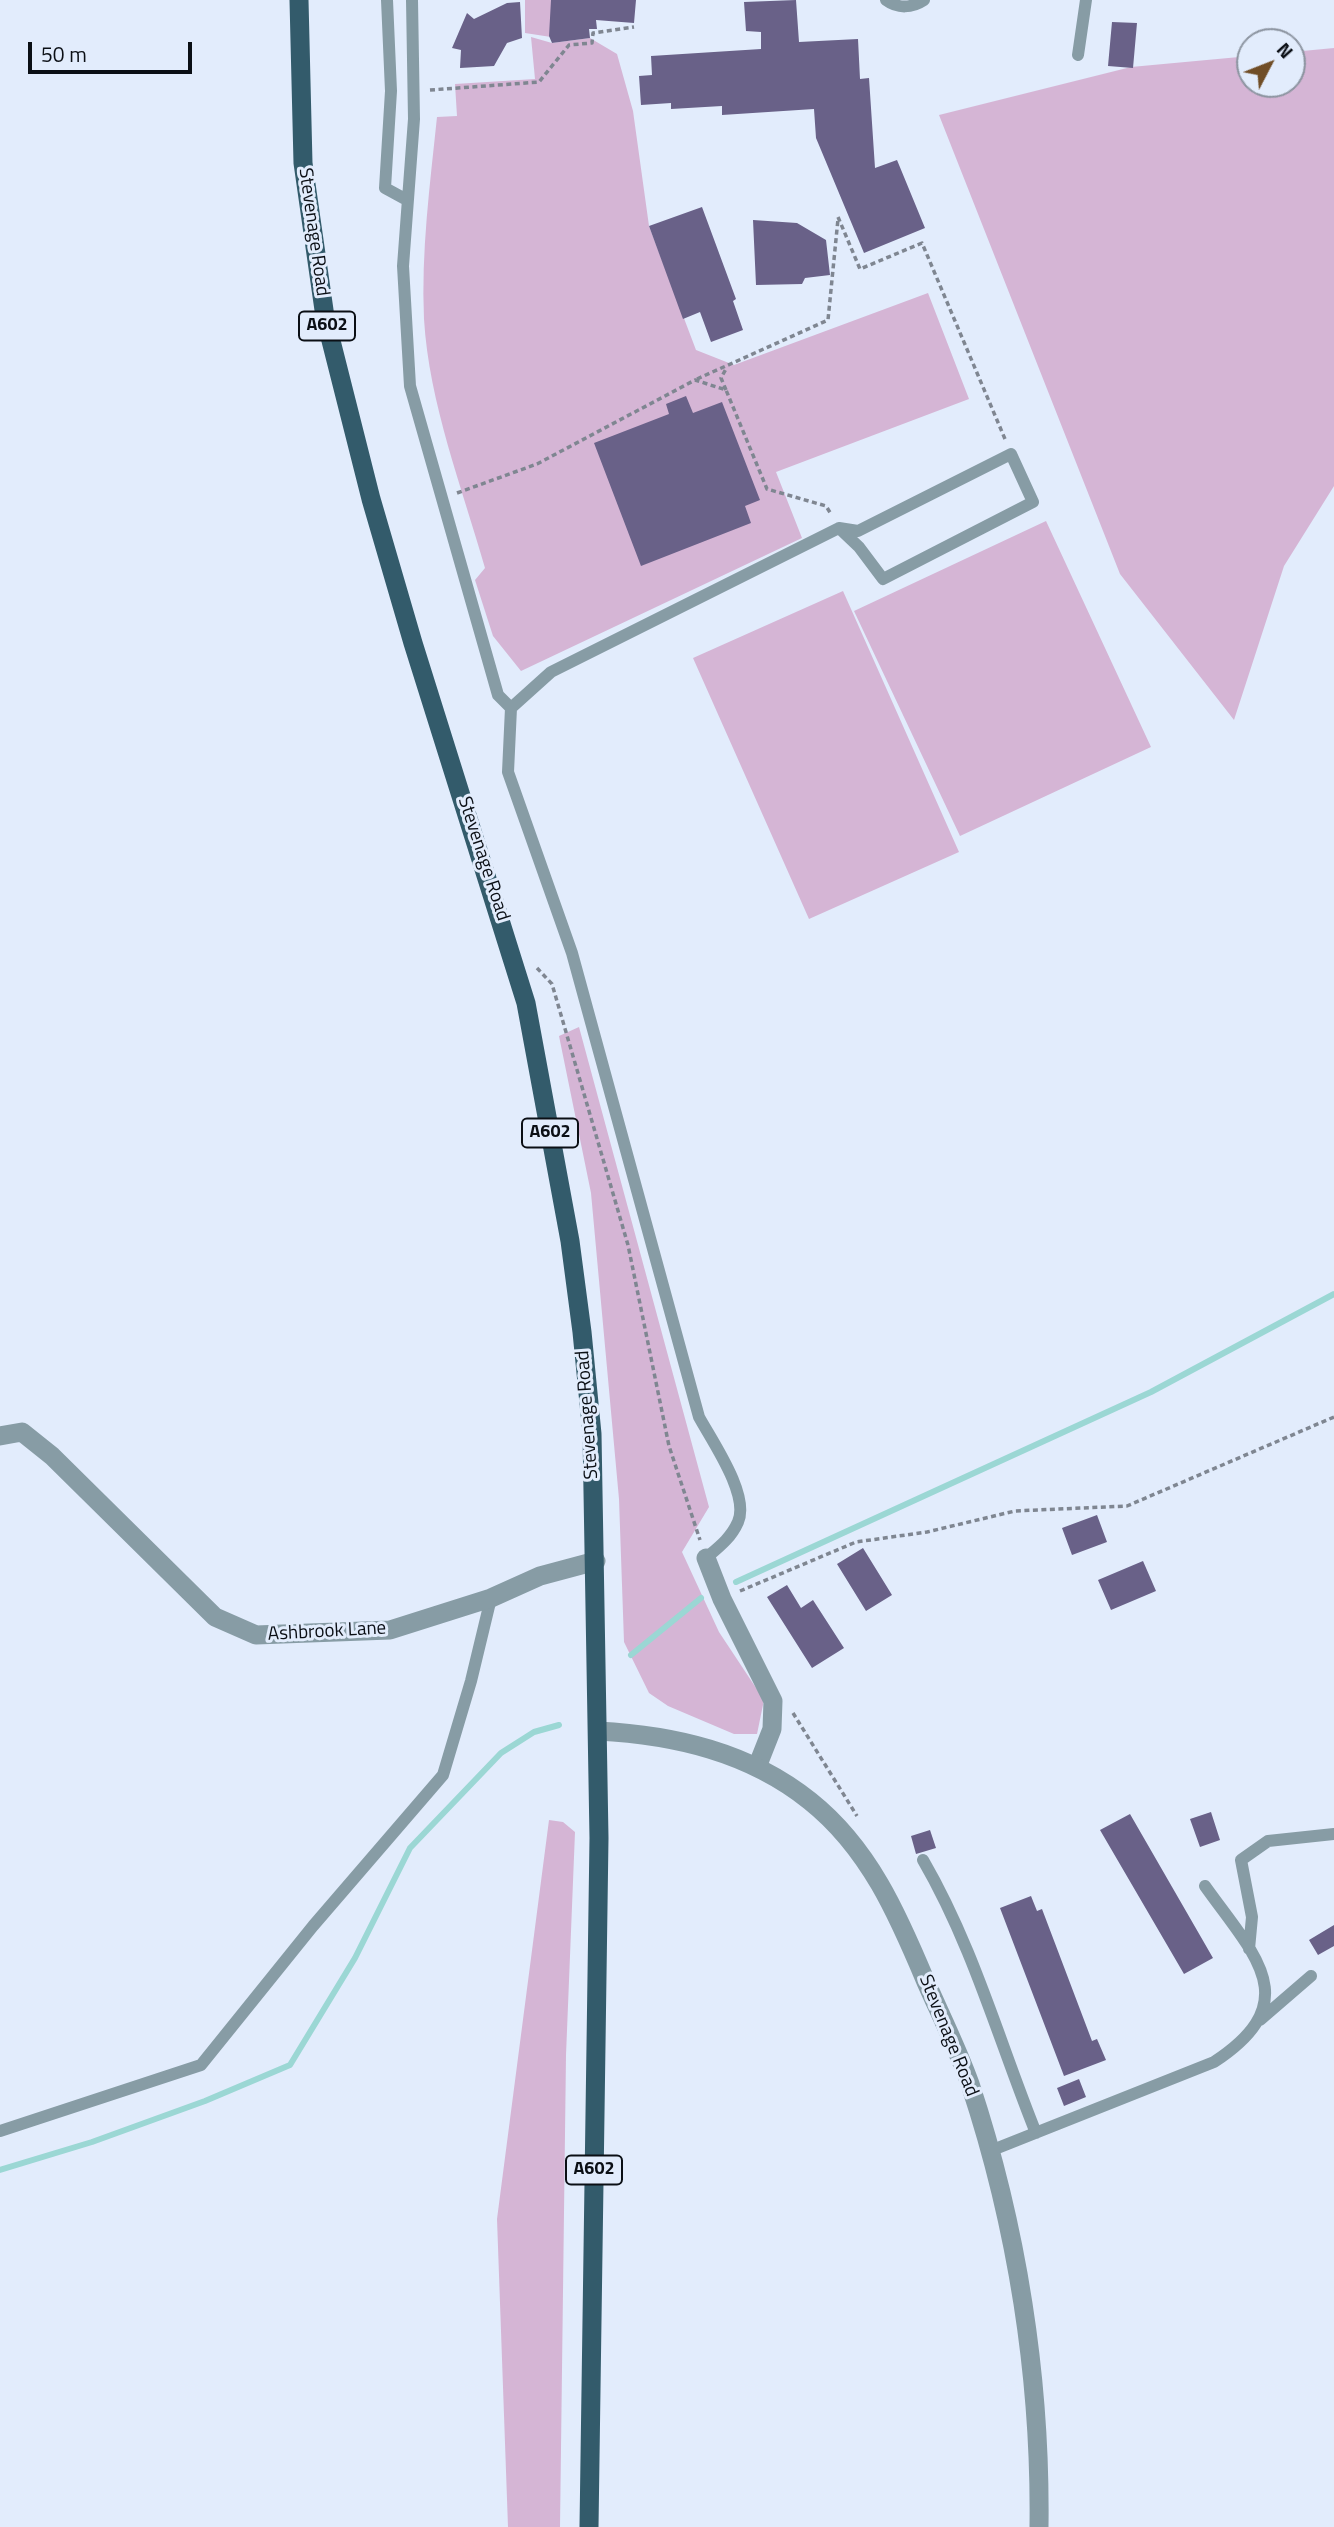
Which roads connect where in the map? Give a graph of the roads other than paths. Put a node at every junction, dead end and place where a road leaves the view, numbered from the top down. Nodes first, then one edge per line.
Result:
1 (299, 0) edge
2 (387, 0) edge
3 (412, 0) edge
4 (886, 0) edge
5 (924, 0) edge
6 (1086, 0) edge
7 (1078, 55) dead end
8 (414, 91) junction
9 (391, 92) junction
10 (407, 200) junction
11 (839, 528) junction
12 (511, 708) junction
13 (0, 1436) edge
14 (706, 1558) joint
15 (596, 1561) junction
16 (491, 1598) junction
17 (598, 1731) junction
18 (757, 1767) junction
19 (1334, 1834) edge
20 (923, 1860) dead end
21 (1205, 1886) dead end
22 (1249, 1949) junction
23 (1311, 1976) dead end
24 (1260, 2021) junction
25 (0, 2131) edge
26 (1036, 2133) junction
27 (990, 2151) junction
28 (589, 2527) edge
29 (1039, 2527) edge

1 - 15 main road, Stevenage Road / A602
2 - 9 lane
3 - 8 lane
4 - 5 lane
6 - 7 lane
8 - 9 lane
8 - 10 lane
9 - 10 lane
10 - 12 lane
11 - 11 lane
11 - 12 lane
12 - 14 lane
13 - 16 street, Ashbrook Lane
14 - 18 street
15 - 16 street, Ashbrook Lane
15 - 17 main road, Stevenage Road / A602
16 - 25 lane
17 - 18 street, Stevenage Road
17 - 28 main road, Stevenage Road / A602
18 - 27 street, Stevenage Road
19 - 22 lane
20 - 26 lane
21 - 22 lane
22 - 24 lane
23 - 24 lane
24 - 26 lane
26 - 27 lane
27 - 29 street, Stevenage Road

